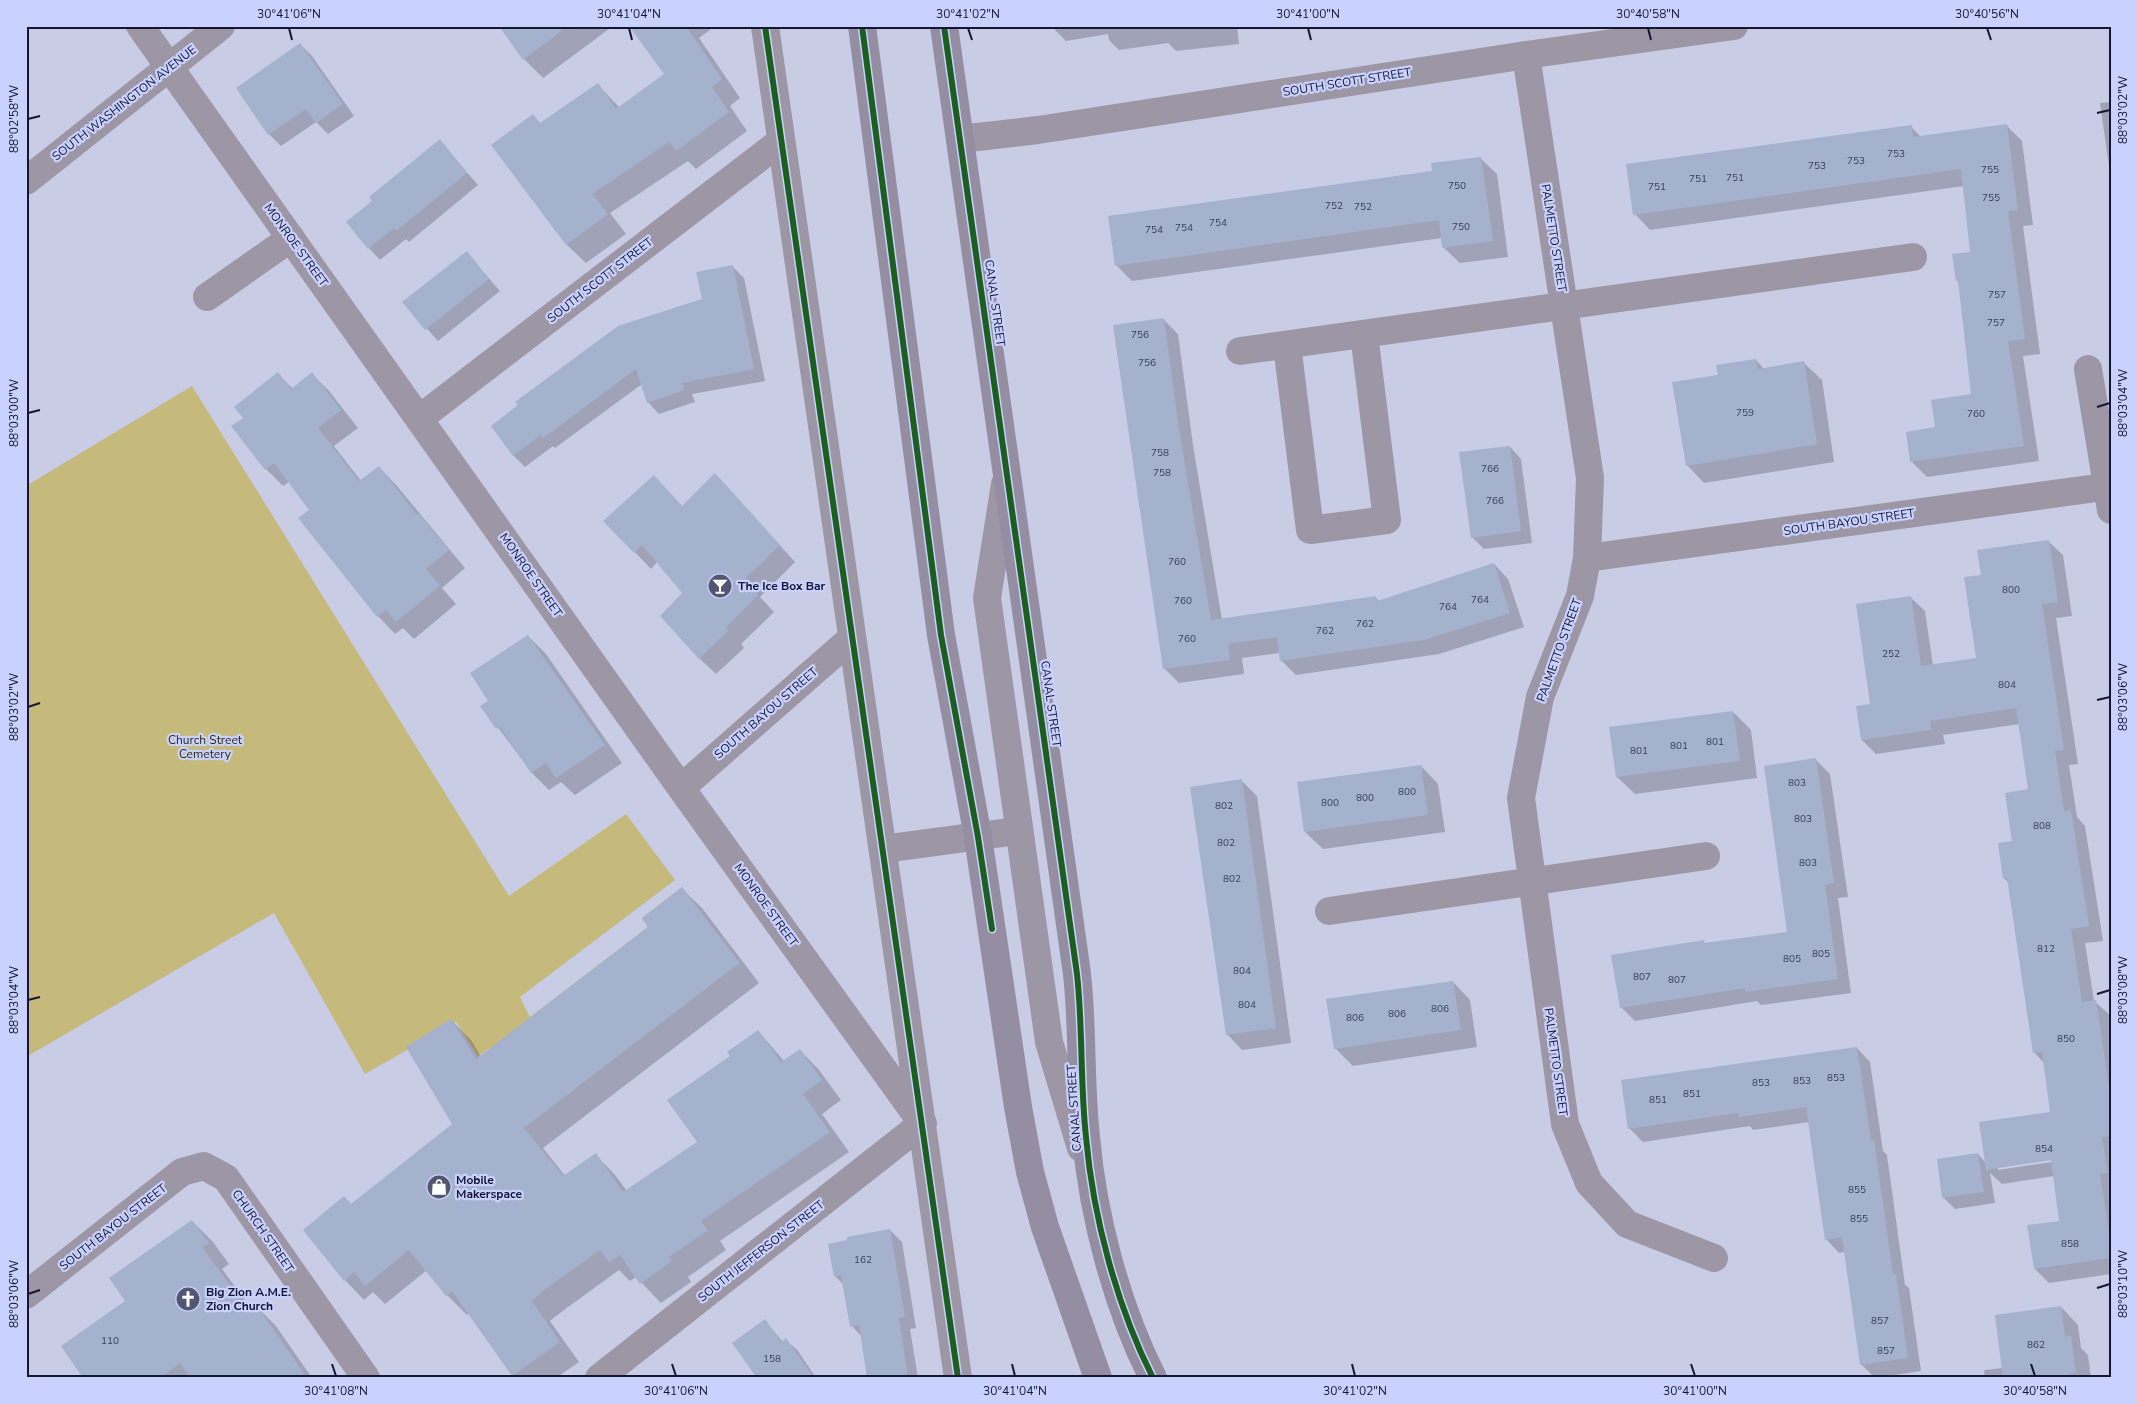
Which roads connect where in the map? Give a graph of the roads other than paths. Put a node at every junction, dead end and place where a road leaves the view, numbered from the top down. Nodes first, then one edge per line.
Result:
1 (140, 26) edge
2 (222, 26) edge
3 (765, 26) edge
4 (862, 26) edge
5 (944, 26) edge
6 (1734, 26) edge
7 (1526, 55) junction
8 (169, 67) junction
9 (960, 139) junction
10 (781, 141) junction
11 (26, 181) edge
12 (291, 238) junction
13 (1913, 257) dead end
14 (207, 297) dead end
15 (1564, 306) junction
16 (1364, 334) junction
17 (1287, 345) junction
18 (1240, 351) dead end
19 (2088, 368) dead end
20 (420, 418) junction
21 (1007, 470) junction
22 (2110, 494) edge
23 (1587, 558) junction
24 (852, 638) junction
25 (681, 788) junction
26 (1018, 831) junction
27 (978, 837) junction
28 (883, 849) junction
29 (1706, 856) dead end
30 (1532, 880) junction
31 (1329, 911) dead end
32 (923, 1124) junction
33 (204, 1166) joint
34 (1092, 1183) junction
35 (1714, 1258) dead end
36 (26, 1295) edge
37 (366, 1378) edge
38 (599, 1378) edge
39 (958, 1378) edge
40 (1098, 1378) edge
41 (1154, 1378) edge

1 - 8 street, MONROE STREET
2 - 8 street, SOUTH WASHINGTON AVENUE
3 - 10 street
4 - 27 main road
5 - 9 main road, CANAL STREET
6 - 7 street, SOUTH SCOTT STREET
7 - 9 street, SOUTH SCOTT STREET
7 - 15 street, PALMETTO STREET
8 - 11 street, SOUTH WASHINGTON AVENUE
8 - 12 street, MONROE STREET
9 - 21 main road, CANAL STREET
10 - 20 street, SOUTH SCOTT STREET
10 - 24 street
12 - 14 street
12 - 20 street, MONROE STREET
13 - 15 street
15 - 16 street
15 - 23 street, PALMETTO STREET
16 - 17 street
16 - 17 street
17 - 18 street
19 - 22 street
20 - 25 street, MONROE STREET
21 - 26 street
21 - 34 main road, CANAL STREET
22 - 23 street, SOUTH BAYOU STREET
23 - 30 street, PALMETTO STREET
24 - 25 street, SOUTH BAYOU STREET
24 - 28 street
25 - 32 street, MONROE STREET
26 - 27 street
26 - 34 street
27 - 28 street
27 - 40 main road
28 - 32 street
29 - 30 street
30 - 31 street
30 - 35 street, PALMETTO STREET
32 - 38 street, SOUTH JEFFERSON STREET
32 - 39 street
33 - 36 street, SOUTH BAYOU STREET
33 - 37 street, CHURCH STREET
34 - 41 main road, CANAL STREET

